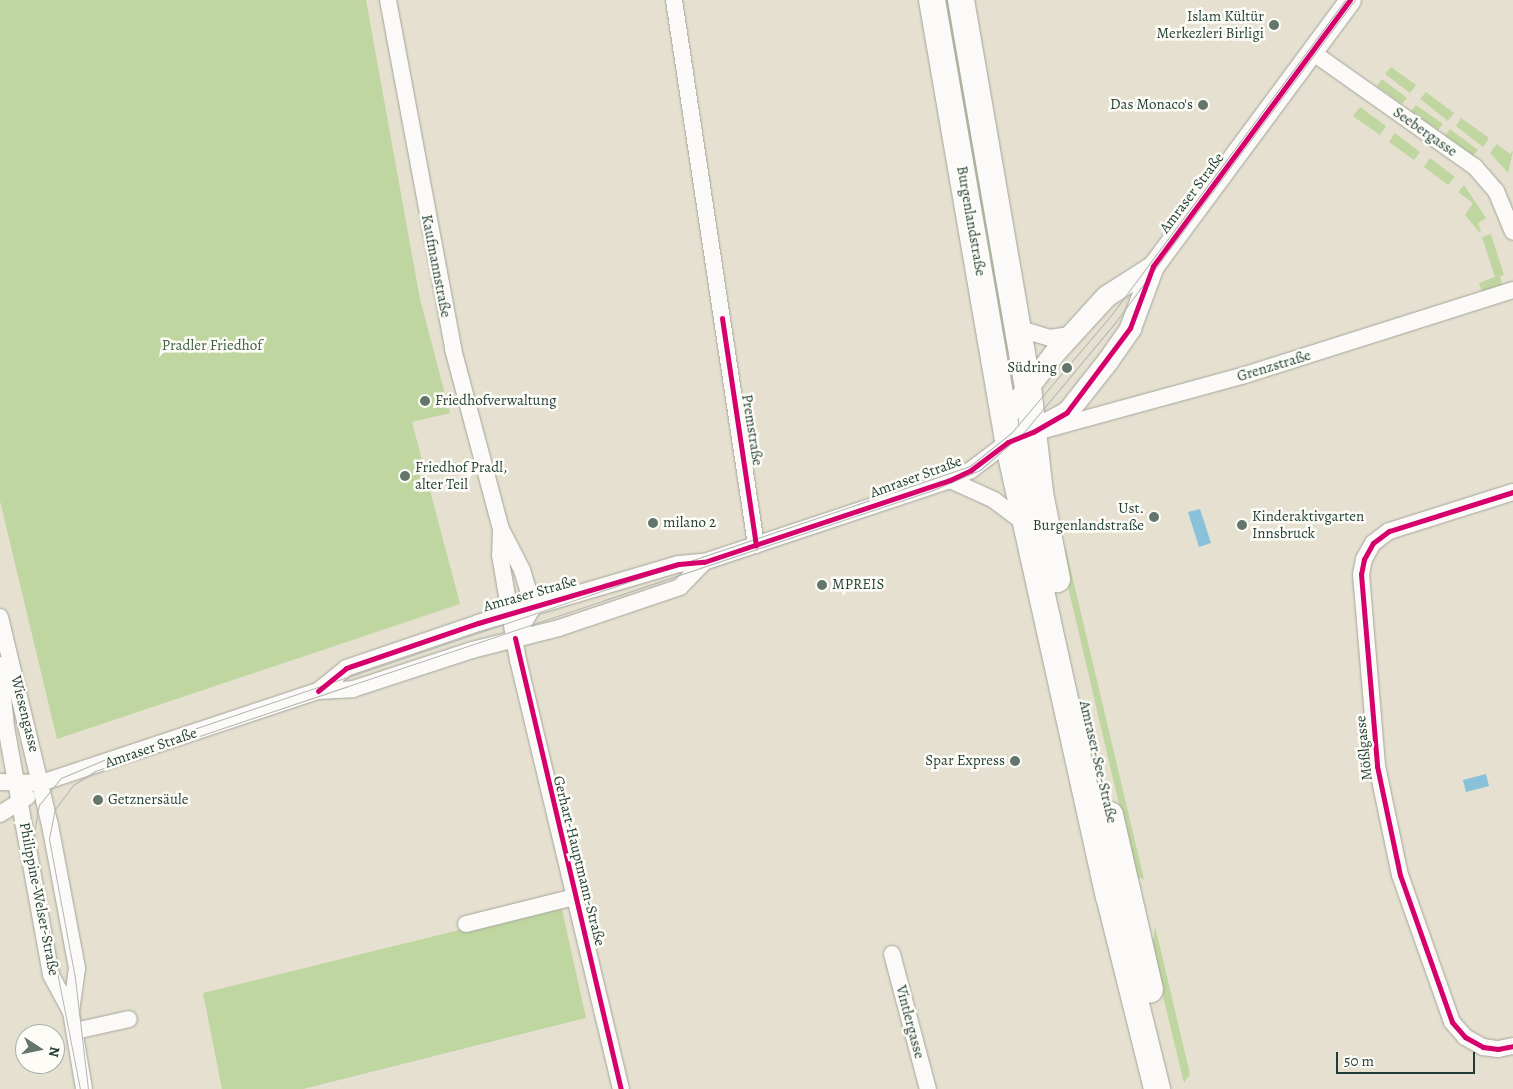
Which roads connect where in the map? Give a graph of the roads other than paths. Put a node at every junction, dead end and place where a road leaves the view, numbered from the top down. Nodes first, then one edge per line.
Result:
1 (388, 0) edge
2 (674, 0) edge
3 (932, 0) edge
4 (961, 0) edge
5 (1350, 0) edge
6 (1312, 52) junction
7 (1513, 232) edge
8 (1153, 266) junction
9 (1513, 290) edge
10 (1017, 328) junction
11 (1070, 335) junction
12 (1028, 386) junction
13 (1006, 430) junction
14 (1033, 432) junction
15 (982, 463) junction
16 (950, 480) junction
17 (1513, 492) edge
18 (1026, 524) junction
19 (501, 529) junction
20 (756, 545) junction
21 (704, 562) junction
22 (533, 607) junction
23 (509, 614) junction
24 (0, 617) edge
25 (515, 638) junction
26 (0, 664) edge
27 (318, 691) junction
28 (0, 782) edge
29 (17, 782) junction
30 (41, 783) junction
31 (20, 803) junction
32 (0, 814) edge
33 (574, 897) junction
34 (466, 924) dead end
35 (892, 954) dead end
36 (71, 1012) junction
37 (129, 1019) dead end
38 (75, 1031) junction
39 (1513, 1046) edge
40 (84, 1089) edge
41 (621, 1089) edge
42 (928, 1089) edge
43 (1157, 1089) edge
44 (1175, 1089) edge

1 - 19 street, Kaufmannstraße
2 - 20 street, Premstraße
3 - 13 main road, Burgenlandstraße
4 - 10 main road, Burgenlandstraße
5 - 6 street, Amraser Straße
6 - 7 street, Seebergasse
6 - 8 street, Amraser Straße
8 - 11 street, Amraser Straße
8 - 14 street, Amraser Straße
9 - 14 street, Grenzstraße
10 - 11 street
10 - 12 main road, Burgenlandstraße
11 - 12 street, Amraser Straße
12 - 13 street, Amraser Straße
12 - 14 main road, Burgenlandstraße
13 - 14 street, Amraser Straße
13 - 15 street, Amraser Straße
13 - 15 street, Amraser Straße
13 - 18 main road, Amraser-See-Straße
14 - 44 main road, Amraser-See-Straße
15 - 16 street, Amraser Straße
16 - 18 street, Amraser Straße
16 - 20 street, Amraser Straße
17 - 39 street, Mößlgasse
18 - 43 main road, Amraser-See-Straße
19 - 22 street, Kaufmannstraße
19 - 23 street, Kaufmannstraße
20 - 21 street, Amraser Straße
21 - 22 street, Amraser Straße
21 - 25 street, Amraser Straße
22 - 23 street, Amraser Straße
22 - 25 street
23 - 25 street, Gerhart-Hauptmann-Straße
23 - 27 street, Amraser Straße
24 - 30 street, Wiesengasse
25 - 27 street, Amraser Straße
25 - 33 street, Gerhart-Hauptmann-Straße
26 - 29 street, Wiesengasse
27 - 30 street, Amraser Straße
28 - 29 street, Amraser Straße
29 - 30 street, Amraser Straße
29 - 31 street, Philippine-Welser-Straße
30 - 31 street, Amraser Straße
30 - 36 street, Philippine-Welser-Straße
31 - 32 street, Amraser Straße
31 - 36 street, Philippine-Welser-Straße
33 - 34 street
33 - 41 street, Gerhart-Hauptmann-Straße
35 - 42 street, Vintlergasse
36 - 38 street, Philippine-Welser-Straße
37 - 38 street
38 - 40 street, Philippine-Welser-Straße

